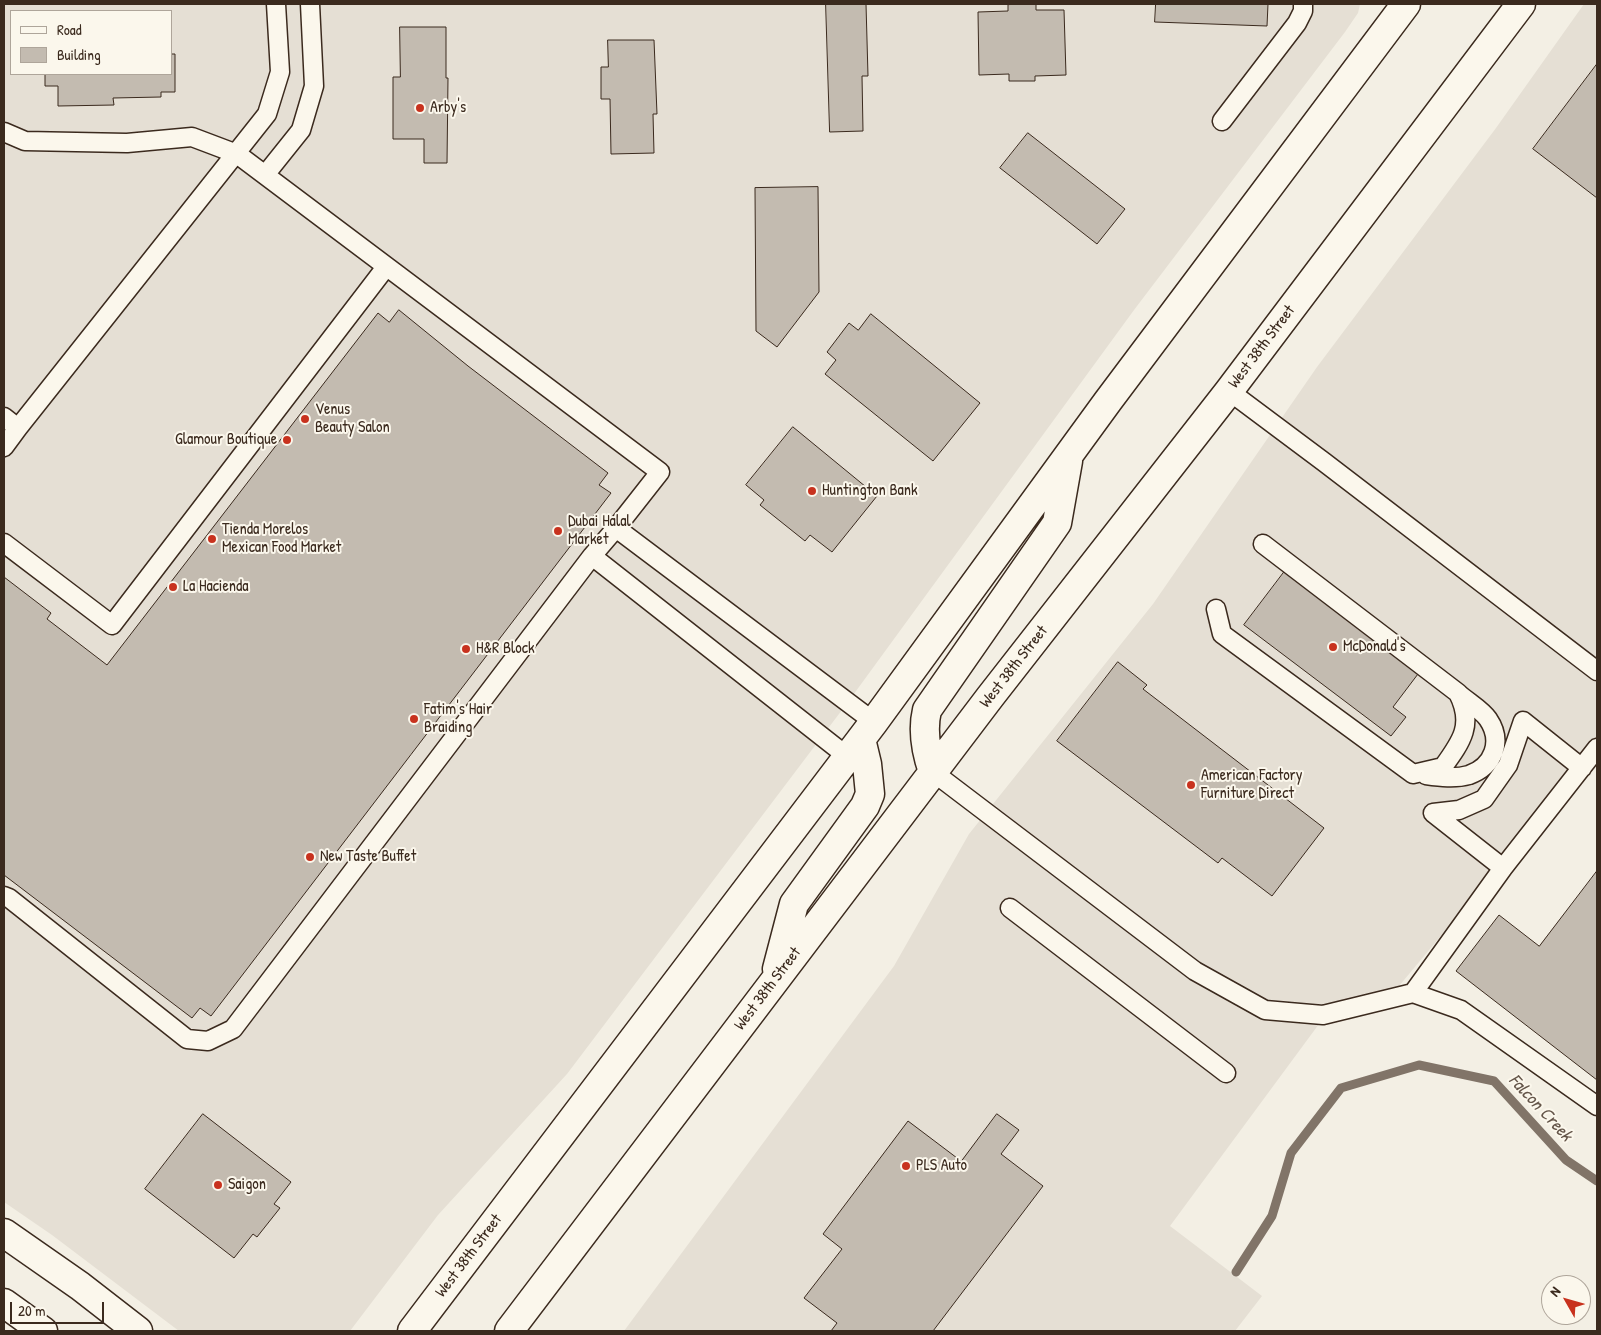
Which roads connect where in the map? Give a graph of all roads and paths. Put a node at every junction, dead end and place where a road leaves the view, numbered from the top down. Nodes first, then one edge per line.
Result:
1 (276, 4) edge
2 (310, 4) edge
3 (1303, 4) edge
4 (1521, 4) edge
5 (1396, 10) edge
6 (1222, 121) dead end
7 (4, 132) edge
8 (237, 154) junction
9 (265, 175) junction
10 (386, 266) junction
11 (1229, 391) junction
12 (11, 423) edge
13 (4, 447) edge
14 (1069, 454) junction
15 (616, 528) junction
16 (4, 543) edge
17 (1264, 544) dead end
18 (592, 556) junction
19 (1216, 609) dead end
20 (1597, 671) edge
21 (1458, 693) junction
22 (861, 739) junction
23 (1597, 748) edge
24 (1582, 768) junction
25 (934, 772) junction
26 (1414, 774) junction
27 (1503, 868) junction
28 (4, 896) edge
29 (1010, 908) dead end
30 (774, 980) junction
31 (1413, 993) junction
32 (1226, 1072) dead end
33 (1597, 1106) edge
34 (4, 1233) edge
35 (4, 1303) edge
36 (43, 1331) edge
37 (138, 1331) edge
38 (412, 1331) edge
39 (509, 1331) edge

1 - 8 lane
2 - 9 lane
3 - 6 lane
4 - 11 main road, West 38th Street
5 - 14 main road, West 38th Street
7 - 8 lane
8 - 9 lane
8 - 12 lane
9 - 10 lane
10 - 15 lane
10 - 16 lane
11 - 20 lane
11 - 25 main road, West 38th Street
12 - 13 lane
14 - 22 main road, West 38th Street
14 - 25 main road
15 - 18 lane
15 - 22 lane
17 - 21 lane
18 - 22 lane
18 - 28 lane
19 - 26 lane
21 - 26 lane
21 - 26 lane
22 - 30 main road
22 - 38 main road, West 38th Street
23 - 24 lane
24 - 27 lane
24 - 27 lane
25 - 30 main road, West 38th Street
25 - 31 lane
27 - 31 lane
29 - 32 lane
30 - 39 main road, West 38th Street
31 - 33 lane
34 - 37 main road
35 - 36 main road

